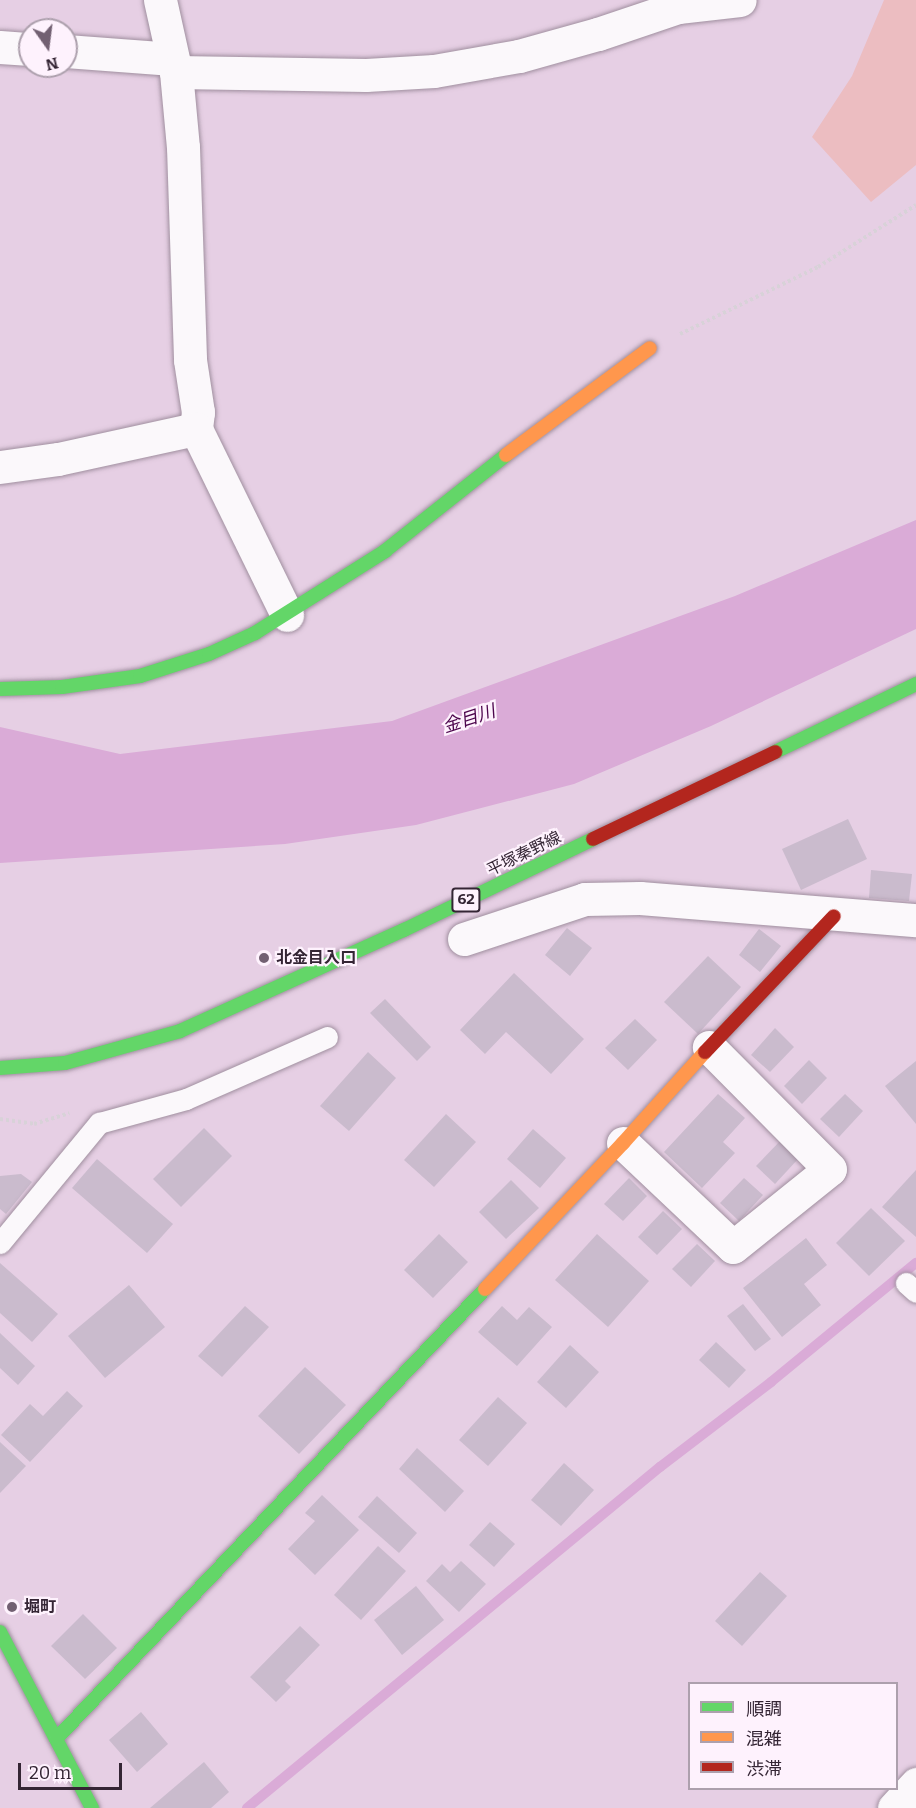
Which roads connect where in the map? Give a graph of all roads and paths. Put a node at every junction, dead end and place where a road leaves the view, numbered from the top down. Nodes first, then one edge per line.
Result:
1 (160, 0) edge
2 (740, 0) edge
3 (0, 47) edge
4 (18, 48) edge
5 (78, 53) edge
6 (174, 65) junction
7 (916, 205) edge
8 (650, 348) joint
9 (196, 429) junction
10 (0, 467) edge
11 (287, 615) junction
12 (916, 684) edge
13 (0, 689) edge
14 (834, 916) junction
15 (916, 920) edge
16 (464, 939) dead end
17 (327, 1036) dead end
18 (709, 1047) junction
19 (0, 1068) edge
20 (2, 1119) edge
21 (99, 1123) junction
22 (623, 1143) junction
23 (0, 1243) edge
24 (0, 1632) edge
25 (56, 1739) junction
26 (916, 1784) edge
27 (92, 1808) edge
28 (894, 1808) edge

1 - 6 street
2 - 6 street
3 - 4 street
5 - 6 street
6 - 9 street
7 - 8 path
8 - 11 street
9 - 10 street
9 - 11 street
11 - 13 street
12 - 19 street, 平塚秦野線 / 62
14 - 15 street
14 - 16 street
14 - 18 street
17 - 21 lane
18 - 22 street
18 - 22 street
20 - 21 path
21 - 23 lane
22 - 25 street
24 - 25 street
25 - 27 street
26 - 28 street

